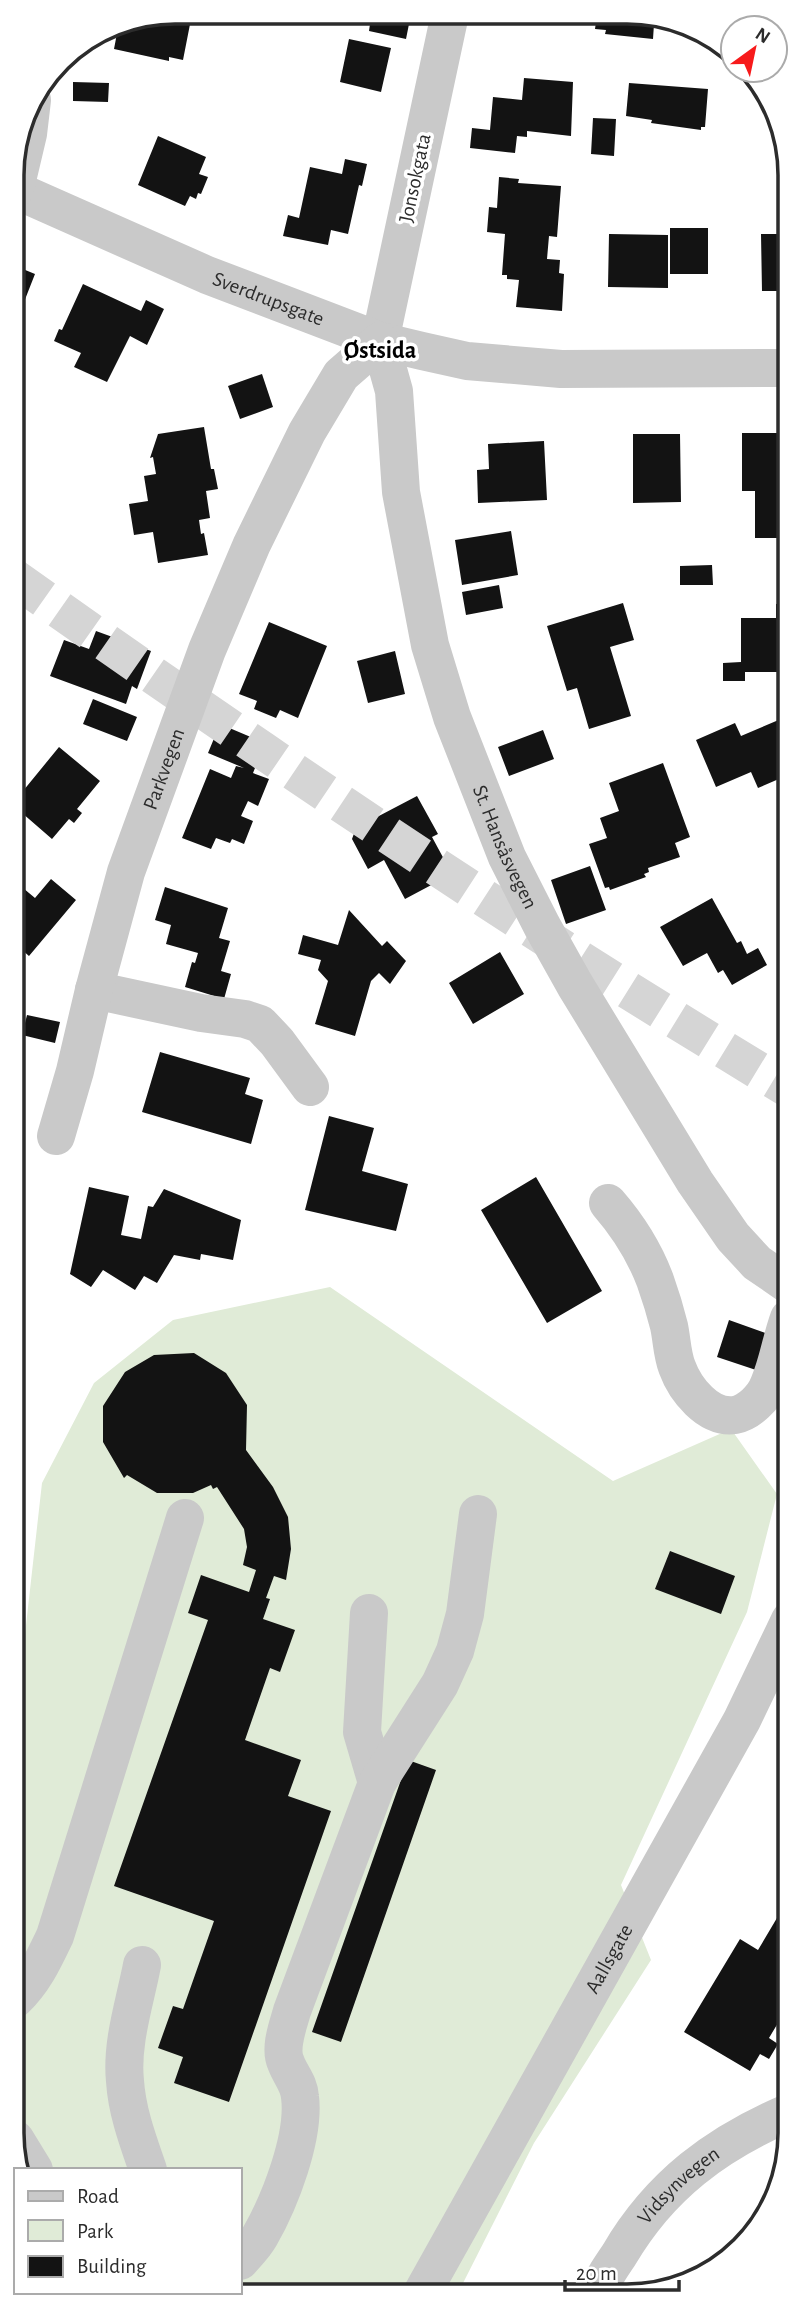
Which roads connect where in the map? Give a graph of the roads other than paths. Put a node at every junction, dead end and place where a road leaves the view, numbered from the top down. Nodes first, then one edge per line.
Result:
1 (448, 24) edge
2 (25, 194) edge
3 (380, 341) junction
4 (778, 368) edge
5 (94, 990) junction
6 (310, 1087) dead end
7 (56, 1136) dead end
8 (608, 1203) dead end
9 (778, 1277) edge
10 (778, 1355) edge
11 (478, 1514) dead end
12 (185, 1518) dead end
13 (369, 1613) dead end
14 (778, 1644) edge
15 (377, 1783) junction
16 (142, 1965) dead end
17 (24, 1990) edge
18 (778, 2117) edge
19 (147, 2168) edge
20 (242, 2259) edge
21 (427, 2284) edge
22 (602, 2284) edge

1 - 3 street, Jonsokgata
2 - 3 street, Sverdrupsgate
3 - 4 street, Sverdrupsgate
3 - 5 street, Parkvegen
3 - 9 street, St. Hansåsvegen
5 - 6 street
5 - 7 street, Parkvegen
8 - 10 street
11 - 15 street
12 - 17 street
13 - 15 street
14 - 21 street, Aallsgate
15 - 20 street
16 - 19 street
18 - 22 street, Vidsynvegen

